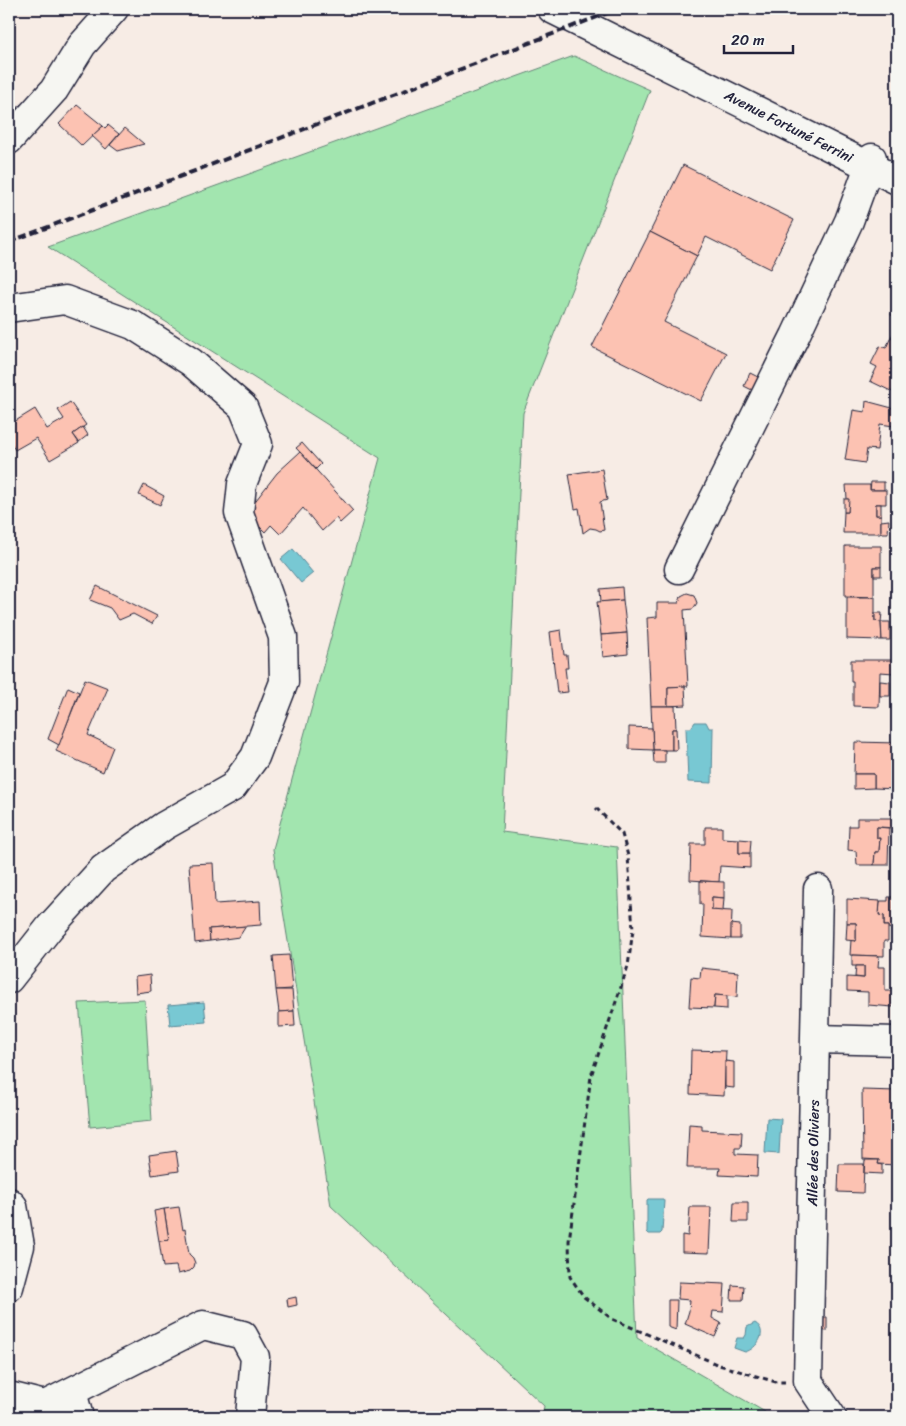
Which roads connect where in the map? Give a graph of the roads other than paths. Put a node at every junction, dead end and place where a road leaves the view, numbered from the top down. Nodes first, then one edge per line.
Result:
1 (114, 9) edge
2 (552, 9) edge
3 (9, 140) edge
4 (871, 162) junction
5 (897, 169) edge
6 (897, 180) edge
7 (9, 308) edge
8 (679, 569) dead end
9 (818, 889) dead end
10 (9, 980) edge
11 (816, 1039) junction
12 (897, 1041) edge
13 (9, 1202) edge
14 (9, 1287) edge
15 (9, 1396) edge
16 (75, 1404) edge
17 (44, 1411) edge
18 (830, 1414) edge
19 (250, 1417) edge

1 - 3 street
2 - 4 street, Avenue Fortuné Ferrini
4 - 5 street, Avenue Fortuné Ferrini
4 - 6 street, Avenue Fortuné Ferrini
4 - 8 street
7 - 10 street
9 - 11 street, Allée des Oliviers
11 - 12 street
11 - 18 street, Allée des Oliviers
13 - 14 street
15 - 17 street
16 - 17 street
16 - 19 street

